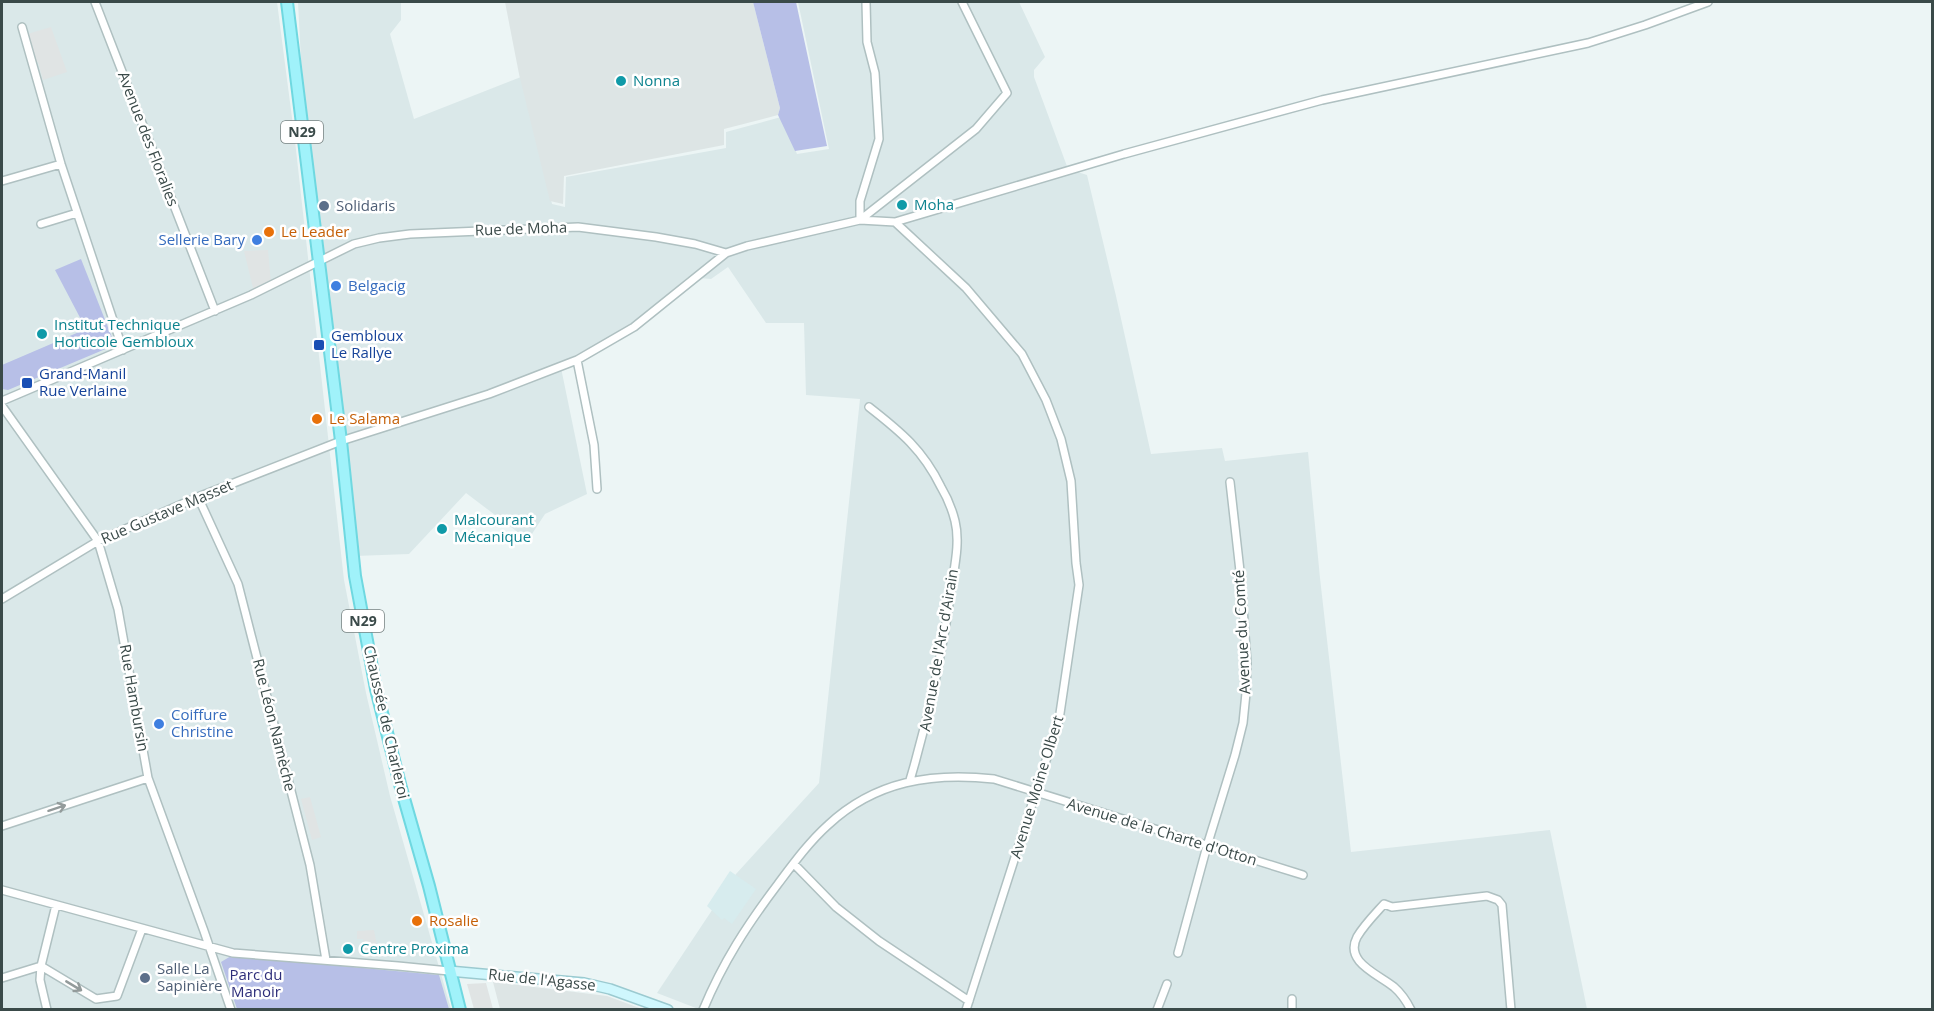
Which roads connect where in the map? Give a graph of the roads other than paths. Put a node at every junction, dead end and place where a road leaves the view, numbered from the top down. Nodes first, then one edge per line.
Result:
1 (95, 2) edge
2 (287, 2) edge
3 (866, 2) edge
4 (962, 2) edge
5 (1708, 2) edge
6 (22, 27) dead end
7 (61, 164) junction
8 (2, 181) edge
9 (77, 213) junction
10 (860, 220) junction
11 (895, 222) junction
12 (41, 224) dead end
13 (726, 253) junction
14 (318, 263) junction
15 (215, 311) junction
16 (123, 350) junction
17 (577, 360) junction
18 (2, 401) edge
19 (2, 406) edge
20 (869, 407) dead end
21 (341, 441) junction
22 (1230, 482) dead end
23 (597, 489) dead end
24 (198, 497) junction
25 (98, 541) junction
26 (2, 599) edge
27 (148, 778) junction
28 (910, 780) junction
29 (1036, 793) junction
30 (2, 826) edge
31 (1207, 846) junction
32 (794, 864) junction
33 (1303, 875) dead end
34 (2, 890) edge
35 (56, 905) junction
36 (142, 929) junction
37 (210, 948) junction
38 (1178, 953) dead end
39 (326, 960) junction
40 (41, 966) junction
41 (449, 971) junction
42 (2, 978) edge
43 (1167, 984) dead end
44 (1292, 999) dead end
45 (969, 1000) junction
46 (47, 1010) edge
47 (231, 1010) edge
48 (460, 1010) edge
49 (668, 1010) edge
50 (704, 1010) edge
51 (966, 1010) edge
52 (1157, 1010) edge
53 (1292, 1010) edge
54 (1411, 1010) edge
55 (1511, 1010) edge

1 - 15 street, Avenue des Floralies
2 - 14 main road, Chaussée de Charleroi / N29
3 - 10 street
4 - 10 street
5 - 11 street
6 - 7 street
7 - 8 street
7 - 9 street
9 - 12 street
9 - 16 street
10 - 11 street
10 - 13 street
11 - 29 street, Avenue Moine Olbert
13 - 14 street, Rue de Moha
13 - 17 street, Rue Gustave Masset
14 - 15 street, Rue de Moha
14 - 21 main road, Chaussée de Charleroi / N29
15 - 16 street, Rue de Moha
16 - 18 street, Rue de Moha
17 - 21 street, Rue Gustave Masset
17 - 23 street
19 - 25 street, Rue Hambursin
20 - 28 street, Avenue de l'Arc d'Airain
21 - 24 street, Rue Gustave Masset
21 - 41 main road, Chaussée de Charleroi / N29
22 - 31 street, Avenue du Comté
24 - 25 street, Rue Gustave Masset
24 - 39 street, Rue Léon Namèche
25 - 26 street, Rue Gustave Masset
25 - 27 street, Rue Hambursin
30 -> 27 street
27 - 37 street, Rue Hambursin
28 - 29 street, Avenue de la Charte d'Otton
28 - 32 street, Avenue de la Charte d'Otton
29 - 31 street, Avenue de la Charte d'Otton
29 - 45 street, Avenue Moine Olbert
31 - 33 street, Avenue de la Charte d'Otton
31 - 38 street, Avenue du Comté
32 - 45 street
32 - 50 street, Avenue de la Charte d'Otton
34 - 35 street
35 - 36 street
35 - 40 street
36 - 37 street
40 -> 36 street
37 - 39 street
37 - 47 street, Rue Hambursin
39 - 41 street
40 - 42 street
40 - 46 street
41 - 48 main road, Chaussée de Charleroi / N29
41 - 49 street, Rue de l'Agasse
43 - 52 street
44 - 53 street
45 - 51 street, Avenue Moine Olbert
54 - 55 street

